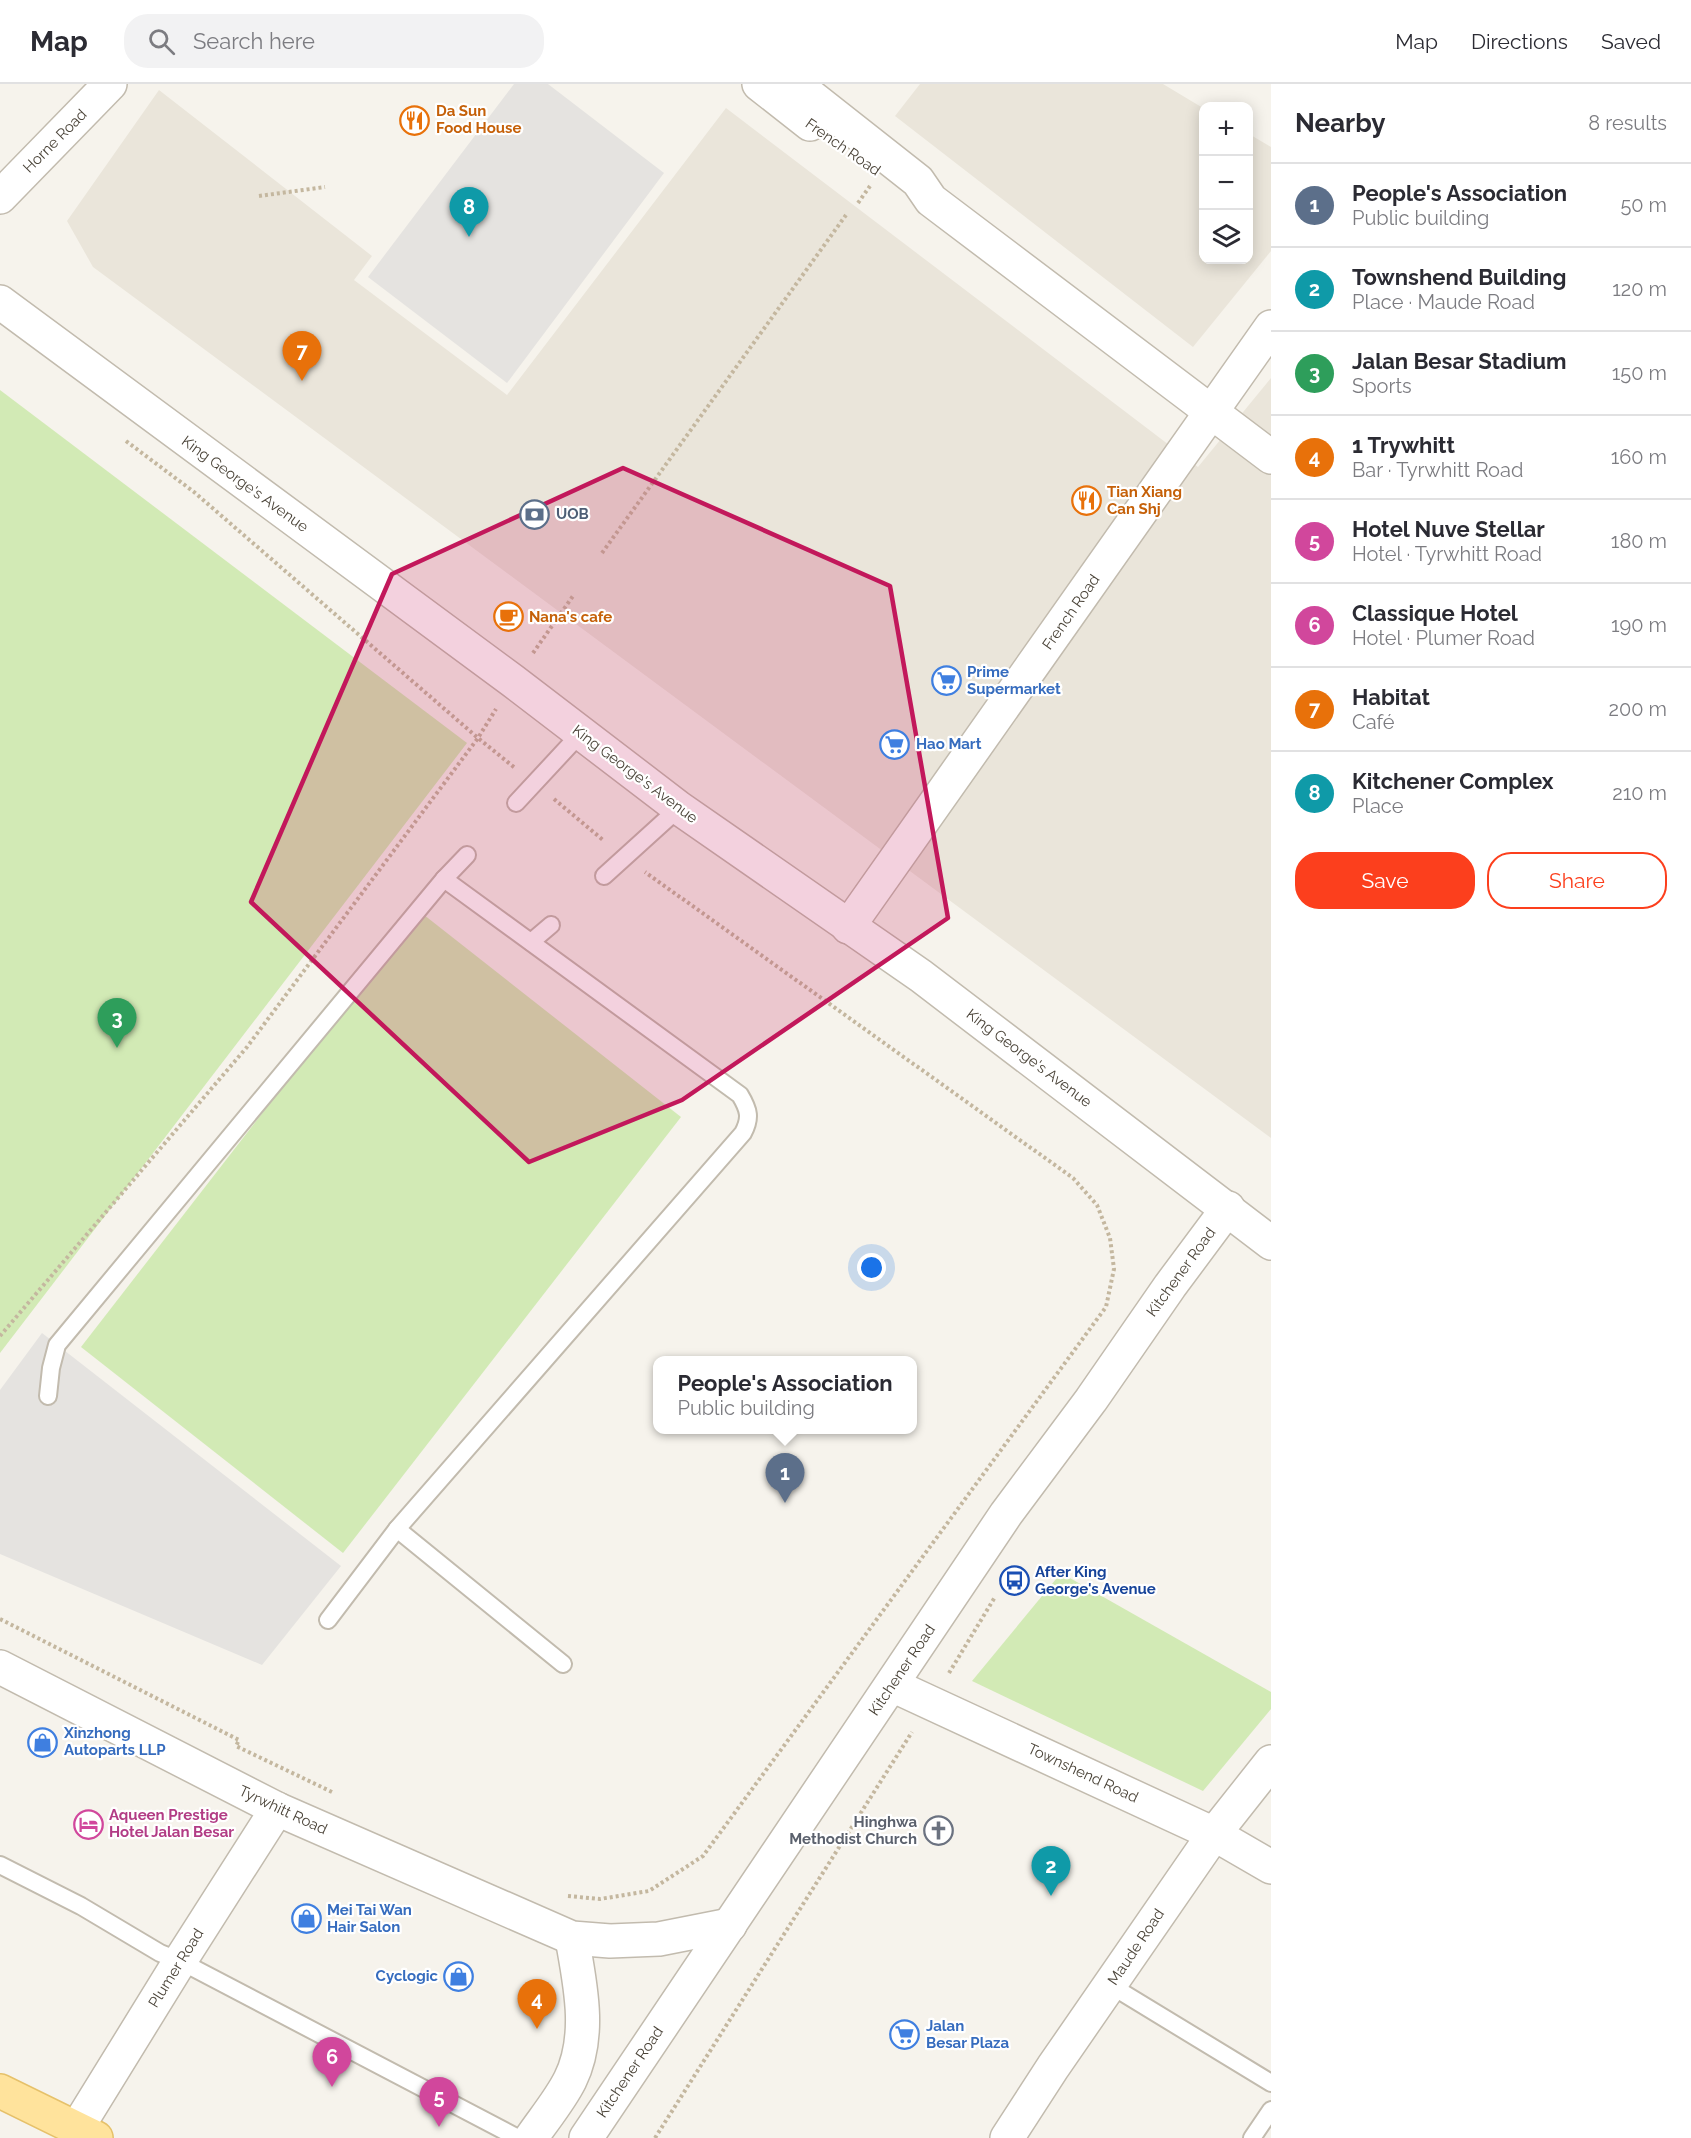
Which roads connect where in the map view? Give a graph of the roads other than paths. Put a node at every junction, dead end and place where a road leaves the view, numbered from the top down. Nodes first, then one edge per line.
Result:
1 (110, 84) edge
2 (759, 84) edge
3 (795, 84) edge
4 (0, 197) edge
5 (932, 200) junction
6 (0, 302) edge
7 (1271, 327) edge
8 (1212, 414) junction
9 (1271, 458) edge
10 (581, 733) junction
11 (516, 803) dead end
12 (679, 808) junction
13 (467, 855) dead end
14 (604, 876) dead end
15 (444, 879) junction
16 (551, 925) dead end
17 (848, 927) junction
18 (531, 942) junction
19 (1228, 1208) junction
20 (1271, 1243) edge
21 (48, 1396) dead end
22 (397, 1529) junction
23 (328, 1620) dead end
24 (563, 1664) dead end
25 (0, 1667) edge
26 (892, 1685) junction
27 (1271, 1761) edge
28 (277, 1809) junction
29 (1214, 1834) junction
30 (0, 1865) edge
31 (1271, 1867) edge
32 (730, 1925) junction
33 (572, 1938) junction
34 (180, 1961) junction
35 (1110, 1985) junction
36 (1271, 2083) edge
37 (0, 2091) edge
38 (1271, 2110) edge
39 (87, 2133) edge
40 (518, 2138) edge
41 (531, 2138) edge
42 (586, 2138) edge
43 (1007, 2138) edge
44 (1252, 2138) edge

1 - 4 street, Horne Road
2 - 5 street, French Road
3 - 5 street, French Road
5 - 8 street, French Road
6 - 10 street, King George's Avenue
7 - 8 street, French Road
8 - 9 street, French Road
8 - 17 street, French Road
10 - 11 lane
10 - 12 street, King George's Avenue
12 - 14 lane
12 - 17 street, King George's Avenue
13 - 15 lane
15 - 18 lane
15 - 21 lane
16 - 18 lane
17 - 19 street, King George's Avenue
18 - 22 lane
19 - 20 street, King George's Avenue
19 - 26 street, Kitchener Road
22 - 23 lane
22 - 24 lane
25 - 28 street, Tyrwhitt Road
26 - 29 street, Townshend Road
26 - 32 street, Kitchener Road
27 - 29 street, Maude Road
28 - 33 street, Tyrwhitt Road
28 - 34 street, Plumer Road
29 - 31 street, Townshend Road
29 - 35 street, Maude Road
30 - 34 lane
32 - 33 street, Tyrwhitt Road
32 - 42 street, Kitchener Road
33 - 41 street
34 - 39 street, Plumer Road
34 - 40 lane
35 - 36 lane
35 - 43 street, Maude Road
37 - 39 main road
38 - 44 lane

